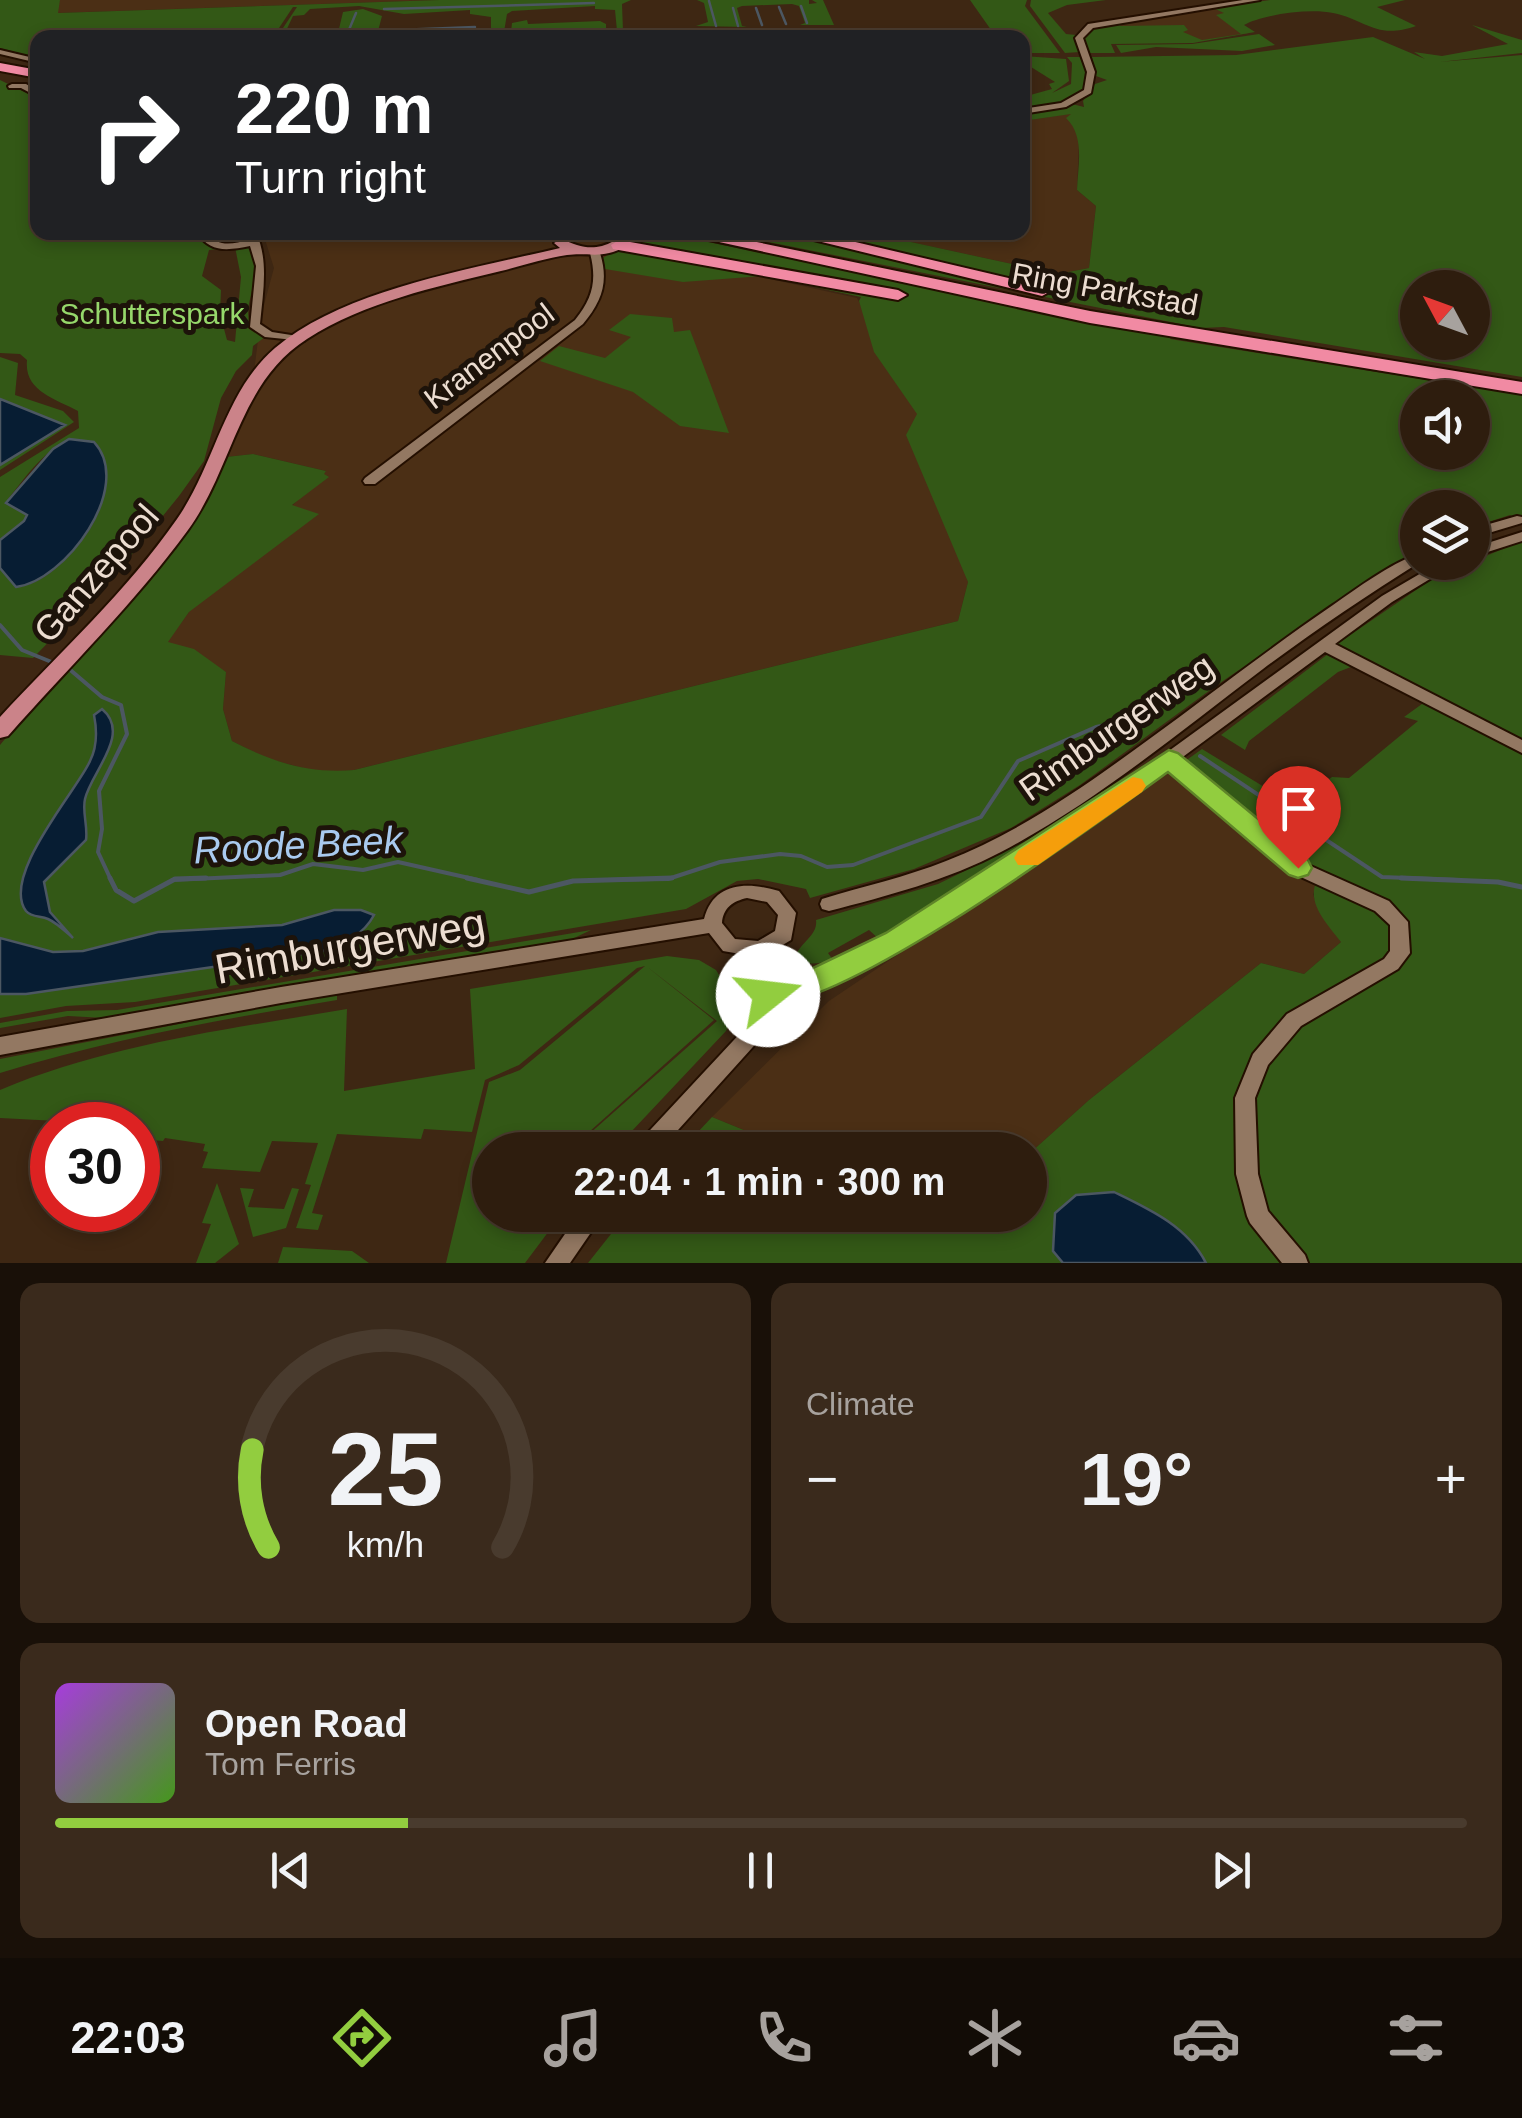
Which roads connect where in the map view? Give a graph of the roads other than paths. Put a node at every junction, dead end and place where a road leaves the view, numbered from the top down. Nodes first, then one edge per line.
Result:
1 (1256, 0) edge
2 (0, 52) edge
3 (30, 59) edge
4 (0, 65) edge
5 (30, 70) edge
6 (15, 84) dead end
7 (30, 91) edge
8 (1030, 111) edge
9 (205, 240) edge
10 (243, 240) edge
11 (255, 240) edge
12 (562, 240) edge
13 (570, 240) edge
14 (614, 240) edge
15 (638, 240) edge
16 (718, 240) edge
17 (748, 240) edge
18 (823, 240) edge
19 (595, 253) junction
20 (293, 338) junction
21 (1284, 348) junction
22 (1522, 384) edge
23 (370, 481) dead end
24 (1517, 520) dead end
25 (1490, 528) edge
26 (1522, 536) edge
27 (1490, 547) edge
28 (1400, 569) edge
29 (1417, 580) edge
30 (1324, 645) junction
31 (6, 725) edge
32 (1522, 747) edge
33 (1169, 759) junction
34 (830, 904) dead end
35 (713, 926) junction
36 (761, 949) junction
37 (768, 995) junction
38 (0, 1046) edge
39 (662, 1132) edge
40 (579, 1232) edge
41 (556, 1263) edge
42 (1297, 1263) edge

1 - 8 street
2 - 3 street
4 - 5 highway
6 - 7 street
9 - 10 street
11 - 20 street
12 - 20 main road, Kranenpool
13 - 19 main road, Kranenpool
14 - 19 main road
15 - 21 highway
16 - 21 highway, Ring Parkstad
17 - 21 highway, Ring Parkstad
18 - 21 highway
19 - 23 street, Kranenpool
20 - 31 main road, Ganzepool
21 - 22 highway, Ring Parkstad
24 - 25 street
26 - 27 street
28 - 34 street, Rimburgerweg
29 - 30 street
30 - 32 street
30 - 33 street
33 - 37 street
33 - 42 street
35 - 36 street
35 - 36 street
35 - 38 street, Rimburgerweg
36 - 37 street
37 - 39 street
40 - 41 street

